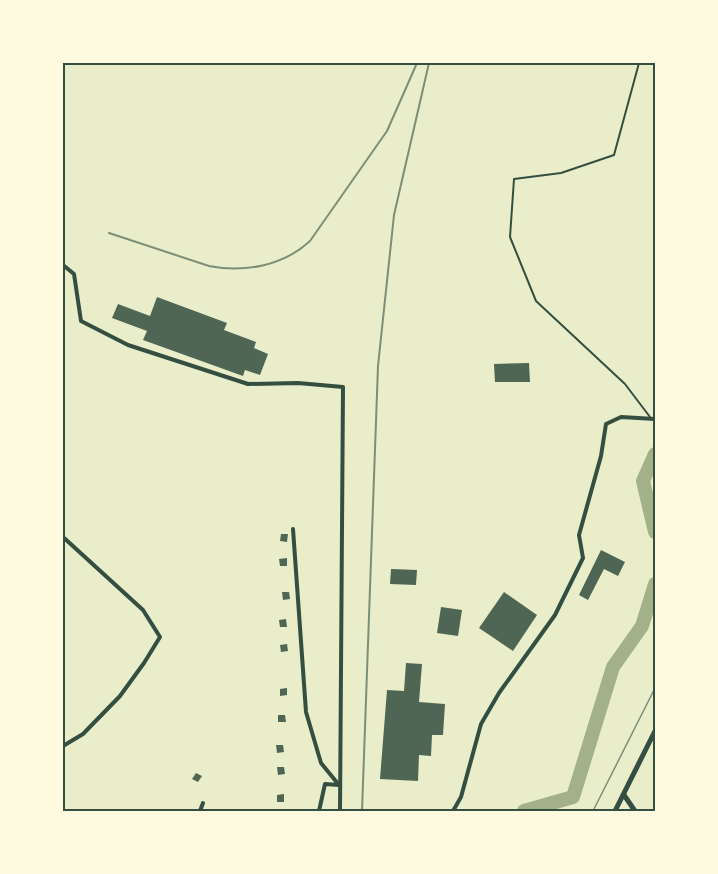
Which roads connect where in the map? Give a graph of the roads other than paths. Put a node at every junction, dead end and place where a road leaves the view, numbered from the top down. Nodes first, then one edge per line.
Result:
1 (639, 63) edge
2 (63, 265) edge
3 (653, 419) edge
4 (293, 529) dead end
5 (63, 537) edge
6 (655, 731) edge
7 (63, 746) edge
8 (339, 784) junction
9 (624, 795) junction
10 (203, 803) dead end
11 (200, 811) edge
12 (318, 811) edge
13 (340, 811) edge
14 (453, 811) edge
15 (615, 811) edge
16 (635, 811) edge

1 - 3 lane
2 - 8 street
3 - 14 street
4 - 8 street
5 - 7 street
6 - 9 main road
8 - 12 street
8 - 13 street
9 - 15 main road
9 - 16 main road
10 - 11 street

